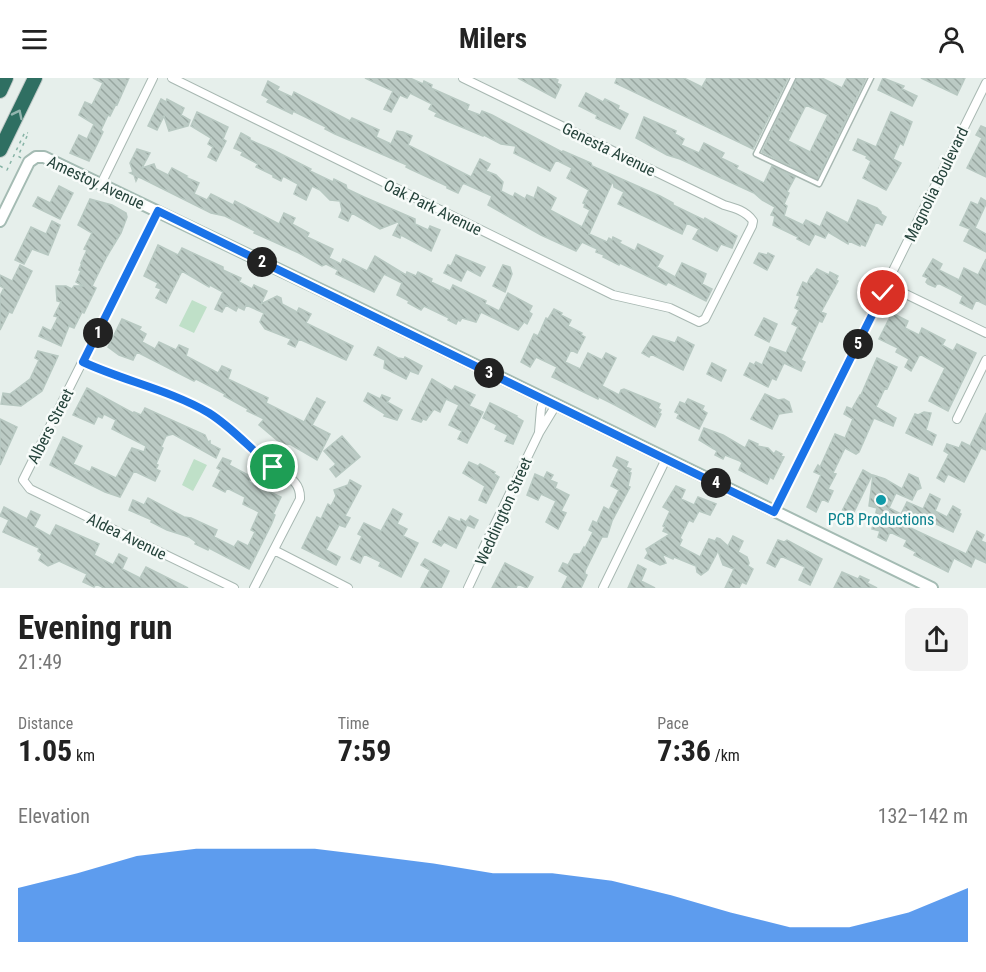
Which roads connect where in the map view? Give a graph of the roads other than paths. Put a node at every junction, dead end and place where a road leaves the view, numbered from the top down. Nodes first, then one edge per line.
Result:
1 (35, 78) edge
2 (153, 78) edge
3 (172, 78) edge
4 (463, 78) edge
5 (793, 78) edge
6 (871, 78) edge
7 (986, 83) edge
8 (0, 150) edge
9 (101, 184) junction
10 (158, 211) junction
11 (753, 221) joint
12 (0, 222) edge
13 (887, 285) junction
14 (986, 333) edge
15 (986, 360) edge
16 (83, 362) junction
17 (544, 400) junction
18 (556, 405) junction
19 (957, 418) dead end
20 (539, 434) junction
21 (666, 459) junction
22 (23, 480) joint
23 (774, 512) junction
24 (274, 550) junction
25 (234, 588) edge
26 (254, 588) edge
27 (348, 588) edge
28 (468, 588) edge
29 (603, 588) edge
30 (932, 588) edge

8 -> 1 highway
2 - 9 street
3 - 11 street, Oak Park Avenue
4 - 11 street, Genesta Avenue
5 - 6 lane
7 - 13 street, Magnolia Boulevard
9 - 10 street, Amestoy Avenue
9 - 12 street, Amestoy Avenue
10 - 16 street, Albers Street
10 - 17 street, Amestoy Avenue
13 - 14 street
13 - 23 street, Magnolia Boulevard
15 - 19 street
16 - 22 street, Albers Street
16 - 24 street
17 - 18 street, Amestoy Avenue
17 - 20 street, Weddington Street
18 - 20 street, Weddington Street
18 - 21 street, Amestoy Avenue
20 - 28 street, Weddington Street
21 - 23 street, Amestoy Avenue
21 - 29 street
22 - 25 street, Aldea Avenue
23 - 30 street, Amestoy Avenue
24 - 26 street
24 - 27 street

